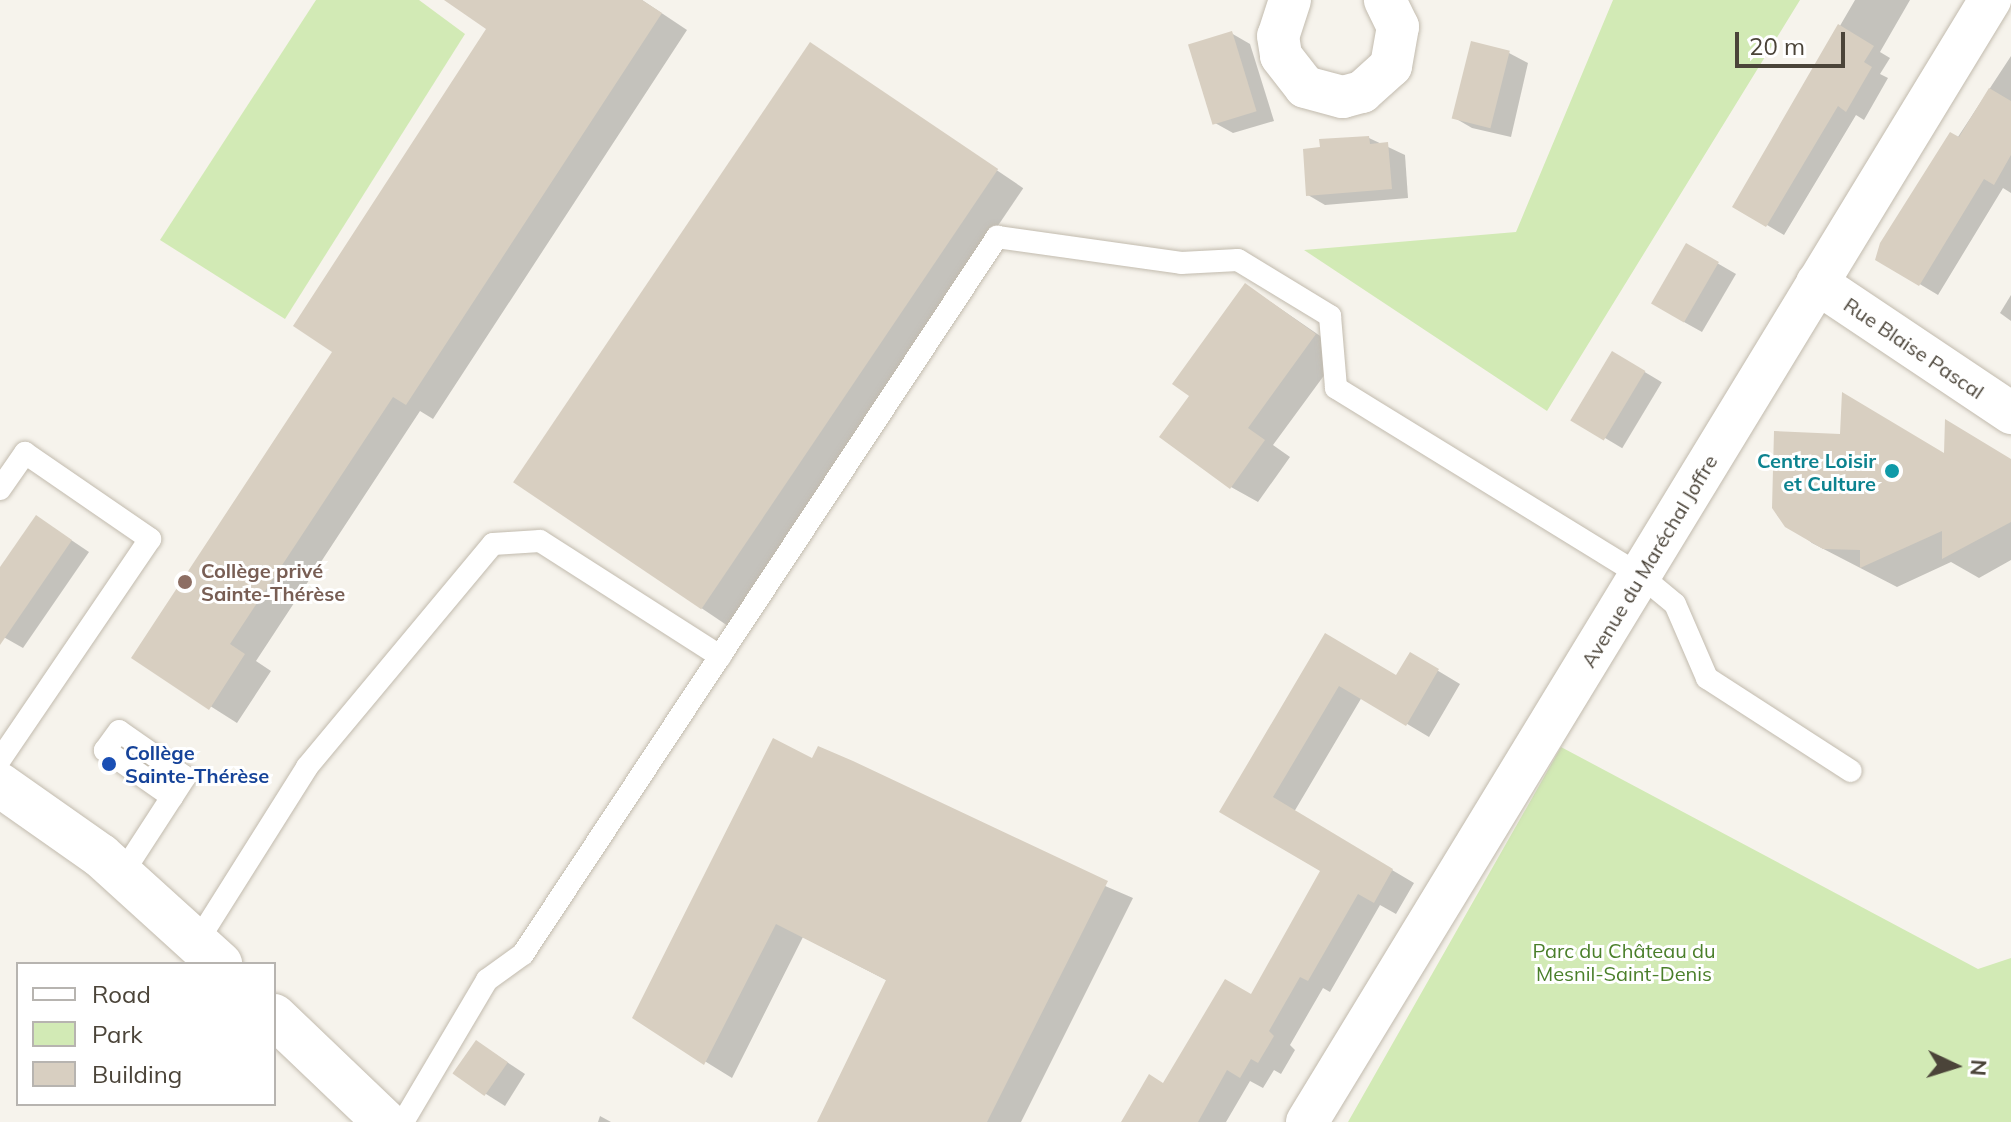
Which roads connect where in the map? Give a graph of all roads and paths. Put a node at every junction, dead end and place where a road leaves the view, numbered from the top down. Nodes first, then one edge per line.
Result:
1 (1290, 0) edge
2 (1385, 0) edge
3 (1990, 0) edge
4 (1817, 283) junction
5 (2011, 413) edge
6 (0, 489) edge
7 (1640, 575) junction
8 (720, 656) junction
9 (0, 760) edge
10 (1851, 771) dead end
11 (0, 785) edge
12 (172, 797) junction
13 (122, 874) junction
14 (208, 953) edge
15 (276, 1018) edge
16 (385, 1122) edge
17 (403, 1122) edge
18 (1307, 1122) edge

1 - 2 street
3 - 4 street, Avenue du Maréchal Joffre
4 - 5 street, Rue Blaise Pascal
4 - 7 street, Avenue du Maréchal Joffre
6 - 9 lane
7 - 8 lane
7 - 10 lane
7 - 18 street, Avenue du Maréchal Joffre
8 - 14 lane
8 - 17 lane
11 - 13 street
12 - 12 lane
12 - 13 lane
13 - 14 street
15 - 16 street

